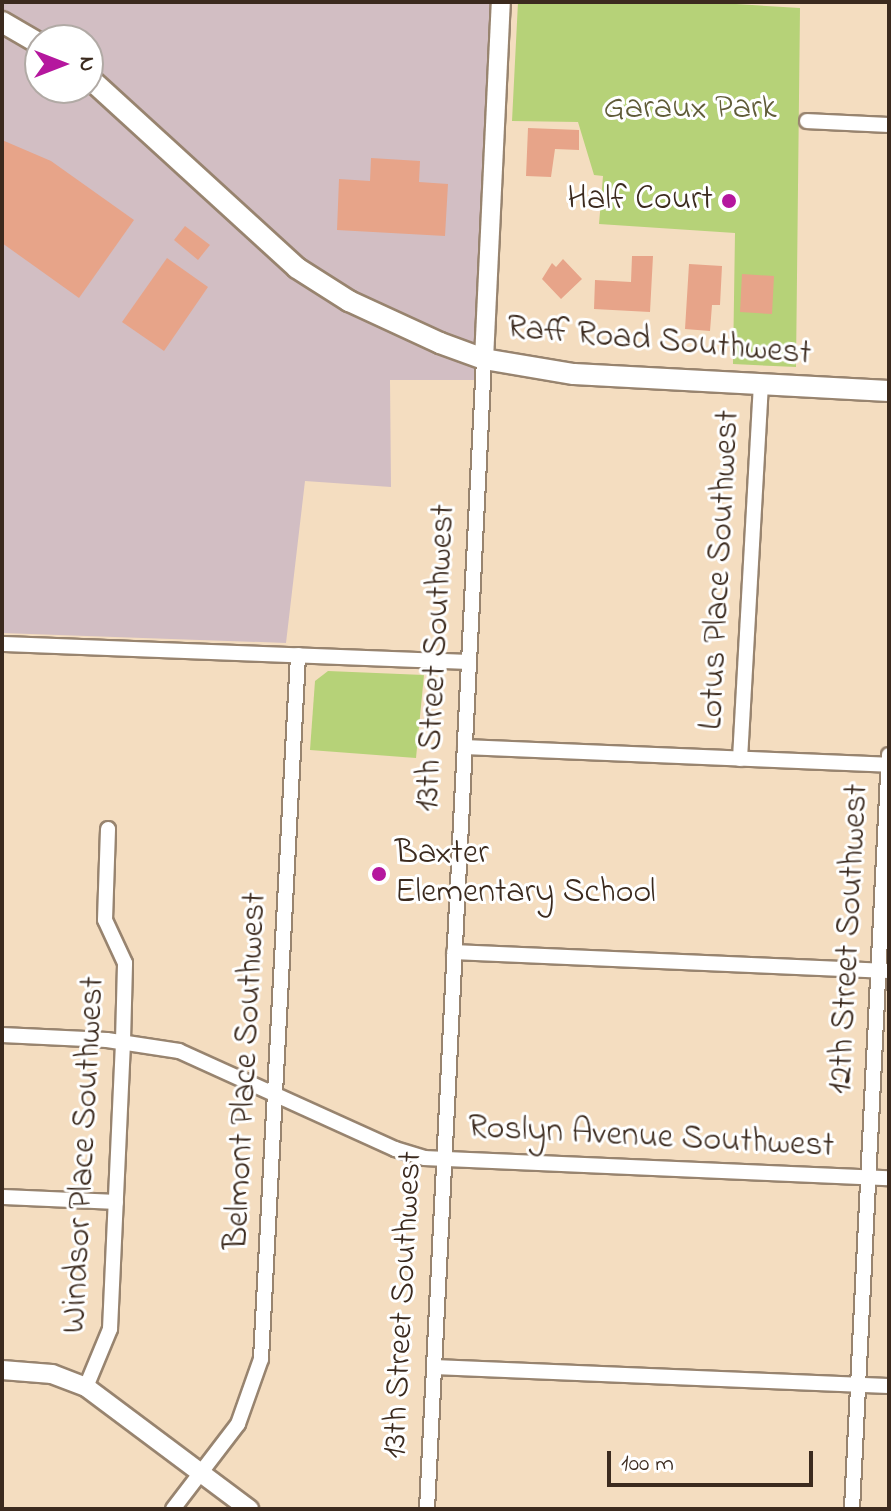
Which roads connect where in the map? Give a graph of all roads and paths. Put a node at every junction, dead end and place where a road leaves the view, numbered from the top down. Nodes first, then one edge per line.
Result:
1 (501, 2) edge
2 (2, 22) edge
3 (24, 35) edge
4 (104, 92) edge
5 (807, 121) dead end
6 (889, 125) edge
7 (484, 359) junction
8 (761, 384) junction
9 (889, 391) edge
10 (2, 644) edge
11 (298, 655) junction
12 (469, 662) junction
13 (465, 747) junction
14 (889, 755) edge
15 (740, 759) junction
16 (889, 765) edge
17 (108, 829) dead end
18 (454, 952) junction
19 (884, 971) edge
20 (2, 1035) edge
21 (123, 1041) junction
22 (275, 1095) junction
23 (443, 1159) junction
24 (868, 1177) junction
25 (889, 1178) edge
26 (2, 1197) edge
27 (116, 1202) junction
28 (435, 1367) junction
29 (2, 1370) edge
30 (858, 1385) junction
31 (889, 1386) edge
32 (86, 1387) junction
33 (203, 1473) junction
34 (173, 1509) edge
35 (249, 1509) edge
36 (427, 1509) edge
37 (852, 1509) edge

1 - 7 street, 13th Street Southwest
2 - 3 main road
4 - 7 main road, Raff Road Southwest
5 - 6 street
7 - 8 main road, Raff Road Southwest
7 - 12 street, 13th Street Southwest
8 - 9 main road, Raff Road Southwest
8 - 15 street, Lotus Place Southwest
10 - 11 street
11 - 12 street
11 - 22 street, Belmont Place Southwest
12 - 13 street, 13th Street Southwest
13 - 15 street
13 - 18 street, 13th Street Southwest
14 - 16 street, 12th Street Southwest
15 - 16 street
16 - 19 street, 12th Street Southwest
17 - 21 street, Windsor Place Southwest
18 - 19 street
18 - 23 street, 13th Street Southwest
19 - 24 street, 12th Street Southwest
20 - 21 street, Roslyn Avenue Southwest
21 - 22 street, Roslyn Avenue Southwest
21 - 27 street, Windsor Place Southwest
22 - 23 street, Roslyn Avenue Southwest
22 - 33 street, Belmont Place Southwest
23 - 24 street, Roslyn Avenue Southwest
23 - 28 street, 13th Street Southwest
24 - 25 street, Roslyn Avenue Southwest
24 - 30 street, 12th Street Southwest
26 - 27 street
27 - 32 street, Windsor Place Southwest
28 - 30 street
28 - 36 street, 13th Street Southwest
29 - 32 street
30 - 31 street
30 - 37 street, 12th Street Southwest
32 - 33 street
33 - 34 street, Belmont Place Southwest
33 - 35 street

